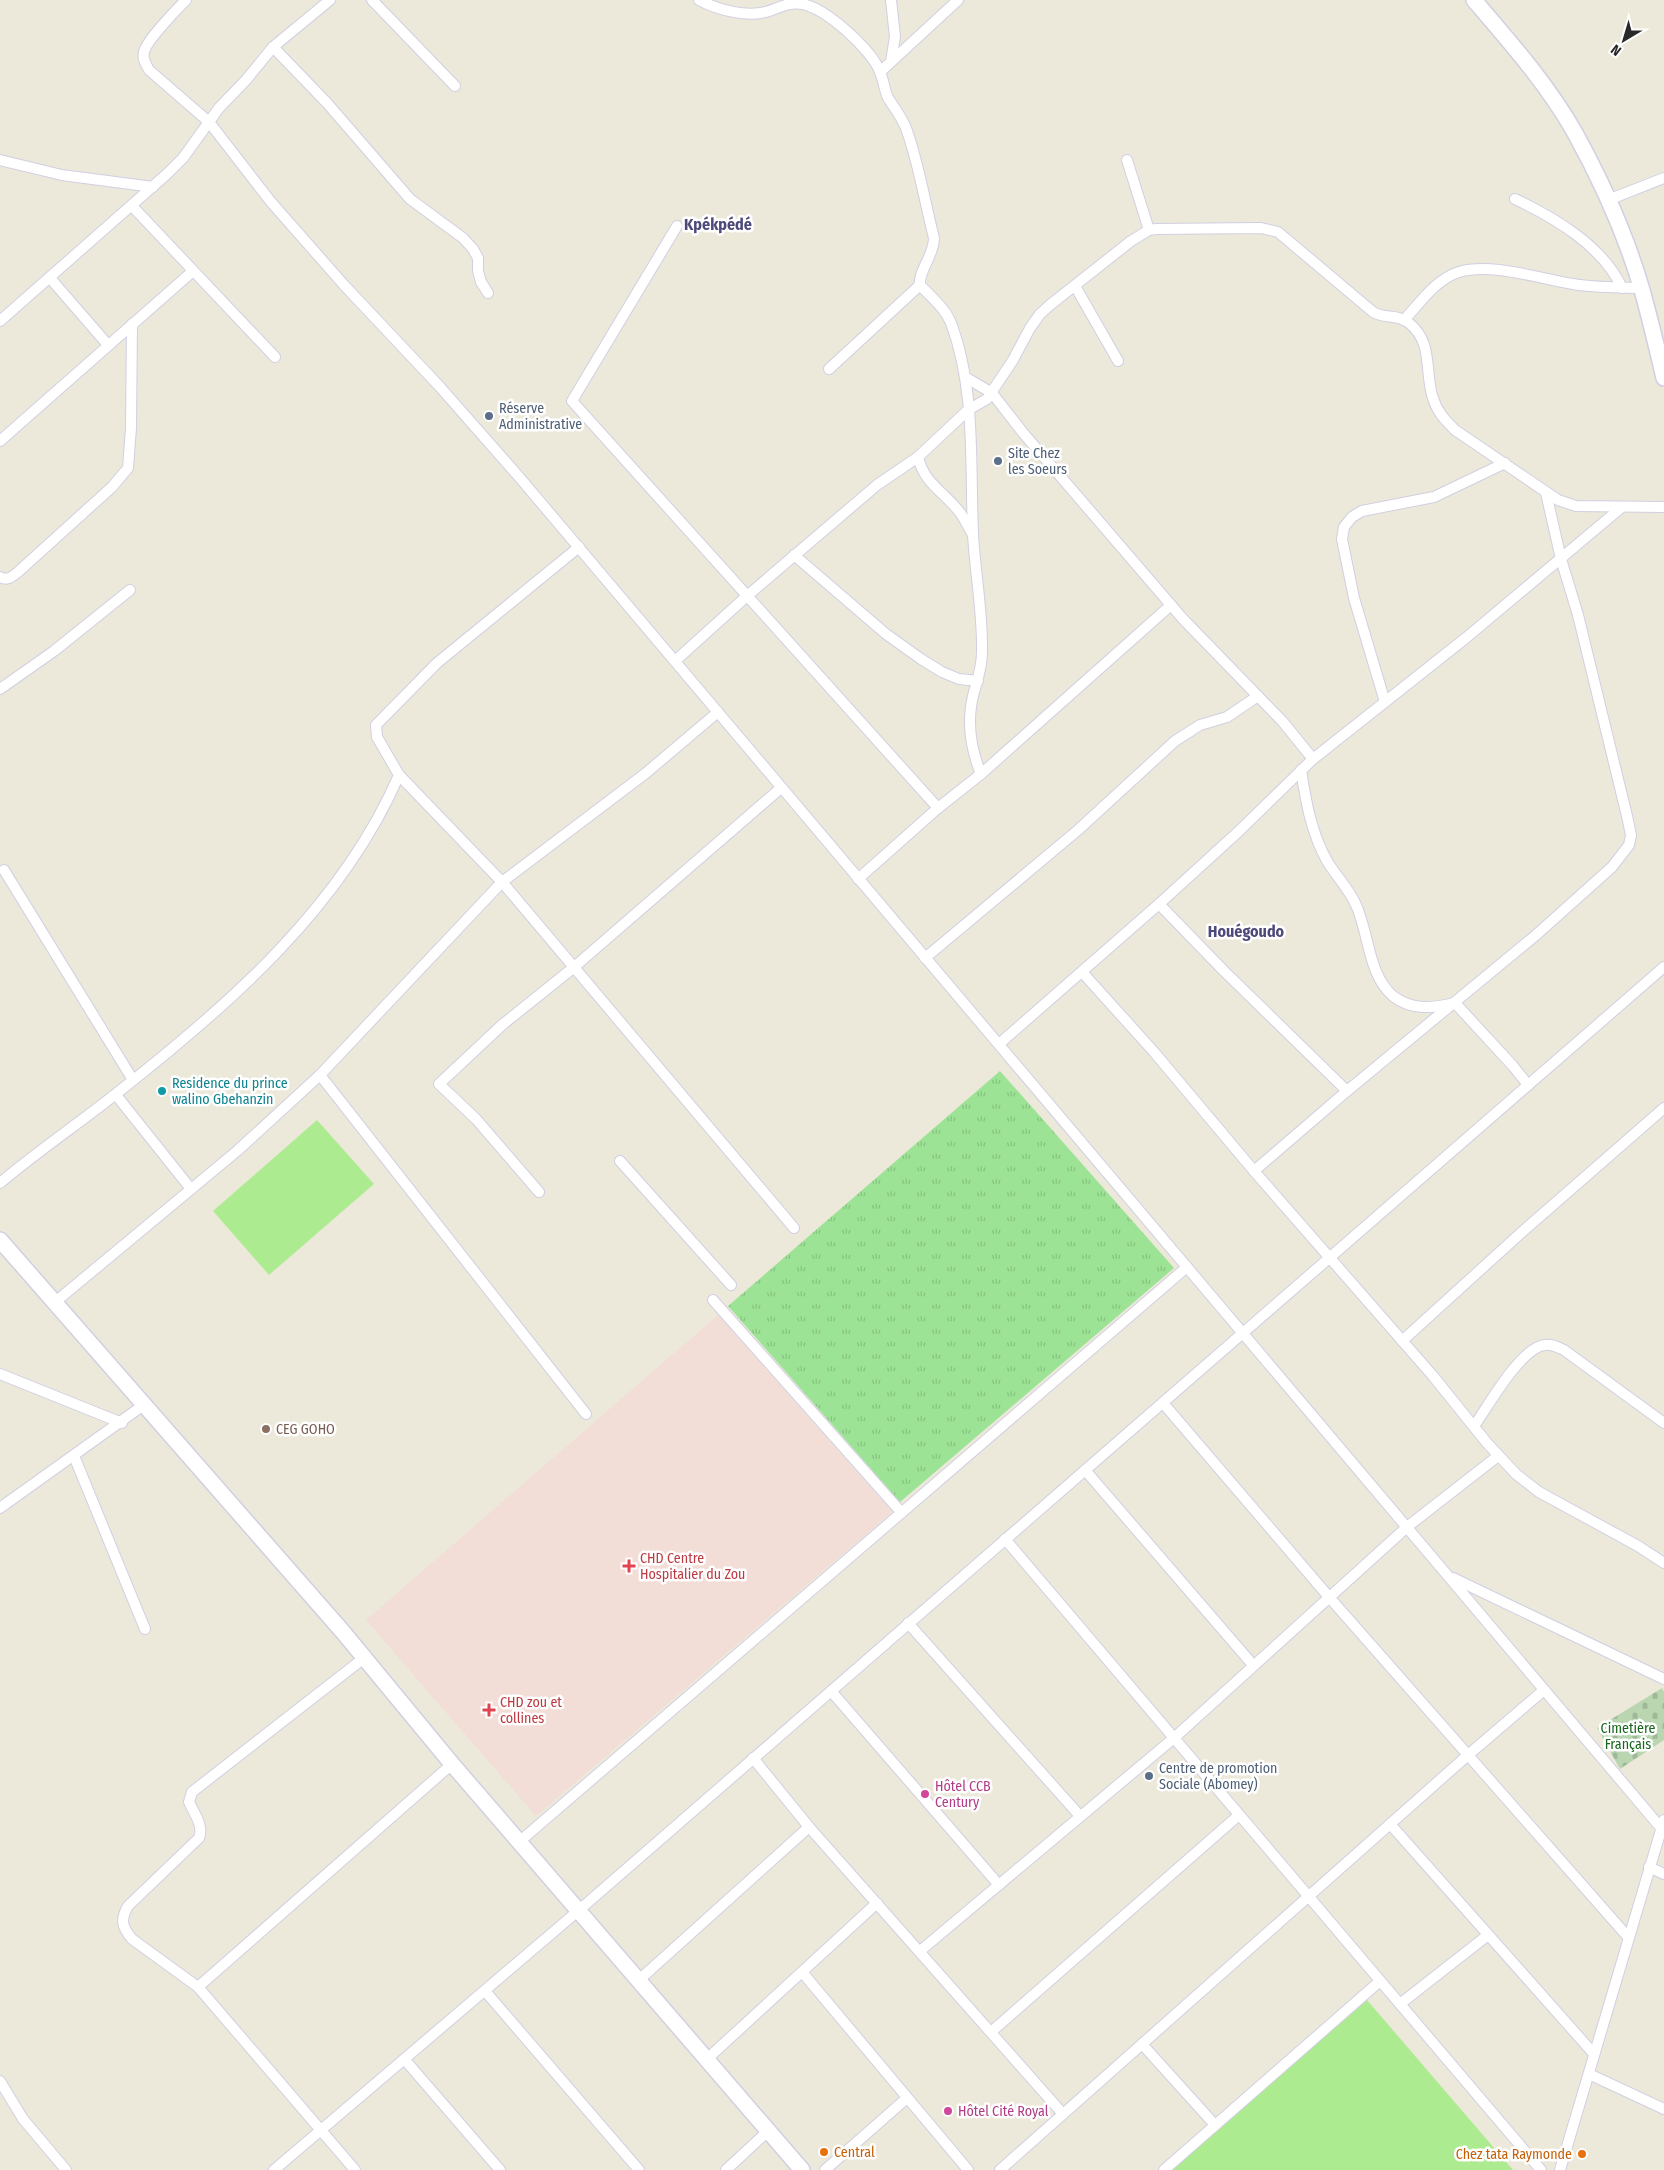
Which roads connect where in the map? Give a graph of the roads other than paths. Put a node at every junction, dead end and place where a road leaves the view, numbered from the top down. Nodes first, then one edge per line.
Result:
1 (186, 0) edge
2 (330, 0) edge
3 (372, 0) edge
4 (699, 0) edge
5 (891, 0) edge
6 (958, 0) edge
7 (1474, 0) edge
8 (273, 47) junction
9 (890, 63) junction
10 (880, 72) junction
11 (455, 86) dead end
12 (209, 122) junction
13 (0, 160) edge
14 (1128, 160) dead end
15 (1664, 178) edge
16 (154, 187) junction
17 (1515, 199) dead end
18 (1608, 200) junction
19 (132, 206) junction
20 (677, 226) dead end
21 (1149, 230) junction
22 (193, 271) junction
23 (50, 278) junction
24 (920, 285) junction
25 (1075, 286) junction
26 (1622, 288) junction
27 (1642, 288) junction
28 (488, 293) dead end
29 (1404, 320) junction
30 (0, 321) edge
31 (132, 324) junction
32 (108, 345) junction
33 (275, 358) dead end
34 (1118, 361) dead end
35 (828, 369) dead end
36 (965, 378) junction
37 (1664, 378) edge
38 (992, 393) junction
39 (968, 410) junction
40 (0, 440) edge
41 (918, 458) junction
42 (1505, 463) junction
43 (1546, 493) junction
44 (1622, 507) junction
45 (1664, 507) edge
46 (973, 536) junction
47 (579, 547) junction
48 (794, 555) junction
49 (1561, 559) junction
50 (0, 577) edge
51 (130, 590) dead end
52 (747, 596) junction
53 (1171, 604) junction
54 (675, 661) junction
55 (978, 682) junction
56 (0, 689) edge
57 (1258, 696) junction
58 (1385, 702) junction
59 (718, 712) junction
60 (1313, 759) junction
61 (1301, 770) junction
62 (981, 774) junction
63 (399, 775) junction
64 (781, 788) junction
65 (938, 808) junction
66 (4, 870) dead end
67 (858, 879) junction
68 (502, 882) junction
69 (1159, 904) junction
70 (926, 958) junction
71 (1664, 967) edge
72 (574, 968) junction
73 (1082, 972) junction
74 (1455, 1003) junction
75 (999, 1044) junction
76 (320, 1075) junction
77 (133, 1080) junction
78 (1528, 1085) junction
79 (1347, 1091) junction
80 (116, 1094) junction
81 (1664, 1108) edge
82 (620, 1161) dead end
83 (1254, 1171) junction
84 (0, 1183) edge
85 (191, 1189) junction
86 (539, 1192) dead end
87 (794, 1228) dead end
88 (0, 1240) edge
89 (1330, 1258) junction
90 (1187, 1267) junction
91 (730, 1285) dead end
92 (713, 1300) dead end
93 (54, 1303) junction
94 (1243, 1333) junction
95 (1402, 1341) junction
96 (0, 1374) edge
97 (1163, 1403) junction
98 (145, 1404) junction
99 (586, 1414) dead end
100 (122, 1423) junction
101 (1664, 1423) edge
102 (1474, 1426) junction
103 (74, 1456) junction
104 (1498, 1456) junction
105 (1085, 1470) junction
106 (0, 1508) edge
107 (901, 1512) junction
108 (1406, 1527) junction
109 (1005, 1539) junction
110 (1664, 1563) edge
111 (1448, 1576) junction
112 (1329, 1597) junction
113 (908, 1624) junction
114 (145, 1629) dead end
115 (364, 1658) junction
116 (1253, 1665) junction
117 (1664, 1679) edge
118 (1544, 1690) junction
119 (831, 1691) junction
120 (1174, 1738) junction
121 (1468, 1755) junction
122 (753, 1758) junction
123 (452, 1764) junction
124 (1240, 1815) junction
125 (1080, 1816) junction
126 (1390, 1824) junction
127 (1663, 1824) edge
128 (809, 1827) junction
129 (519, 1842) junction
130 (1650, 1867) junction
131 (1664, 1874) edge
132 (999, 1885) junction
133 (1308, 1896) junction
134 (877, 1903) junction
135 (578, 1910) junction
136 (1488, 1935) junction
137 (1628, 1937) junction
138 (920, 1952) junction
139 (802, 1972) junction
140 (639, 1980) junction
141 (1380, 1981) junction
142 (198, 1987) junction
143 (485, 1991) junction
144 (1400, 2004) junction
145 (991, 2032) junction
146 (1142, 2044) junction
147 (1594, 2054) junction
148 (707, 2059) junction
149 (405, 2060) junction
150 (1589, 2074) junction
151 (0, 2081) edge
152 (3, 2092) edge
153 (907, 2098) junction
154 (1664, 2109) edge
155 (1063, 2114) junction
156 (1216, 2125) junction
157 (320, 2129) junction
158 (768, 2130) junction
159 (66, 2170) edge
160 (274, 2170) edge
161 (355, 2170) edge
162 (500, 2170) edge
163 (639, 2170) edge
164 (726, 2170) edge
165 (802, 2170) edge
166 (825, 2170) edge
167 (968, 2170) edge
168 (1000, 2170) edge
169 (1164, 2170) edge
170 (1541, 2170) edge
171 (1560, 2170) edge

1 - 12 street
2 - 8 street
3 - 11 street
4 - 10 street
5 - 9 street
6 - 9 street
7 - 18 street
8 - 12 street
8 - 28 street
9 - 10 street
10 - 24 street
12 - 16 street
12 - 47 street
13 - 16 street
14 - 21 street
15 - 18 street
16 - 19 street
17 - 26 street
18 - 27 street
19 - 22 street
19 - 23 street
20 - 52 street
21 - 25 street
21 - 29 street
22 - 31 street
22 - 33 street
23 - 30 street
23 - 32 street
24 - 35 street
24 - 36 street
25 - 34 street
25 - 38 street
26 - 27 street
26 - 29 street
27 - 37 street
29 - 42 street
31 - 32 street
31 - 50 street
32 - 40 street
36 - 38 street
36 - 39 street
38 - 39 street
38 - 53 street
39 - 41 street
39 - 46 street
41 - 46 street
41 - 48 street
42 - 43 street
42 - 58 street
43 - 44 street
43 - 49 street
44 - 45 street
44 - 49 street
46 - 55 street
47 - 54 street
47 - 63 street
48 - 52 street
48 - 55 street
49 - 58 street
49 - 74 street
51 - 56 street
52 - 54 street
52 - 65 street
53 - 57 street
53 - 62 street
54 - 59 street
55 - 62 street
57 - 60 street
57 - 70 street
58 - 60 street
59 - 64 street
59 - 68 street
60 - 61 street
61 - 69 street
61 - 74 street
62 - 65 street
63 - 68 street
63 - 77 street
64 - 67 street
64 - 72 street
65 - 67 street
66 - 77 street
67 - 70 street
68 - 72 street
68 - 76 street
69 - 73 street
69 - 79 street
70 - 75 street
71 - 78 street
72 - 86 street
72 - 87 street
73 - 75 street
73 - 83 street
74 - 78 street
74 - 79 street
75 - 90 street
76 - 85 street
76 - 99 street
77 - 80 street
78 - 89 street
79 - 83 street
80 - 84 street
80 - 85 street
81 - 95 street
82 - 91 street
83 - 89 street
85 - 93 street
88 - 93 street
89 - 94 street
89 - 95 street
90 - 94 street
90 - 107 street
92 - 107 street
93 - 98 street
94 - 97 street
94 - 108 street
95 - 102 street
96 - 100 street
97 - 105 street
97 - 112 street
98 - 100 street
98 - 115 street
100 - 103 street
101 - 102 street
102 - 104 street
103 - 106 street
103 - 114 street
104 - 108 street
104 - 110 street
105 - 109 street
105 - 116 street
107 - 129 street
108 - 111 street
108 - 112 street
109 - 113 street
109 - 120 street
111 - 117 street
111 - 118 street
112 - 116 street
112 - 121 street
113 - 119 street
113 - 125 street
115 - 123 street
115 - 142 street
116 - 120 street
118 - 121 street
118 - 127 street
119 - 122 street
119 - 132 street
120 - 124 street
120 - 125 street
121 - 126 street
121 - 137 street
122 - 128 street
122 - 135 street
123 - 129 street
123 - 142 street
124 - 133 street
124 - 145 street
125 - 132 street
126 - 133 street
126 - 136 street
127 - 130 street
128 - 134 street
128 - 140 street
129 - 135 street
130 - 131 street
130 - 137 street
132 - 138 street
133 - 141 street
133 - 146 street
134 - 138 street
134 - 139 street
135 - 140 street
135 - 143 street
136 - 144 street
136 - 147 street
137 - 147 street
138 - 145 street
139 - 148 street
139 - 153 street
140 - 148 street
141 - 144 street
141 - 156 street
142 - 157 street
143 - 149 street
143 - 163 street
144 - 170 street
145 - 155 street
146 - 155 street
146 - 156 street
147 - 150 street
148 - 158 street
149 - 157 street
149 - 162 street
150 - 154 street
150 - 171 street
151 - 152 street
152 - 159 street
153 - 166 street
153 - 167 street
155 - 168 street
156 - 169 street
157 - 160 street
157 - 161 street
158 - 164 street
158 - 165 street

